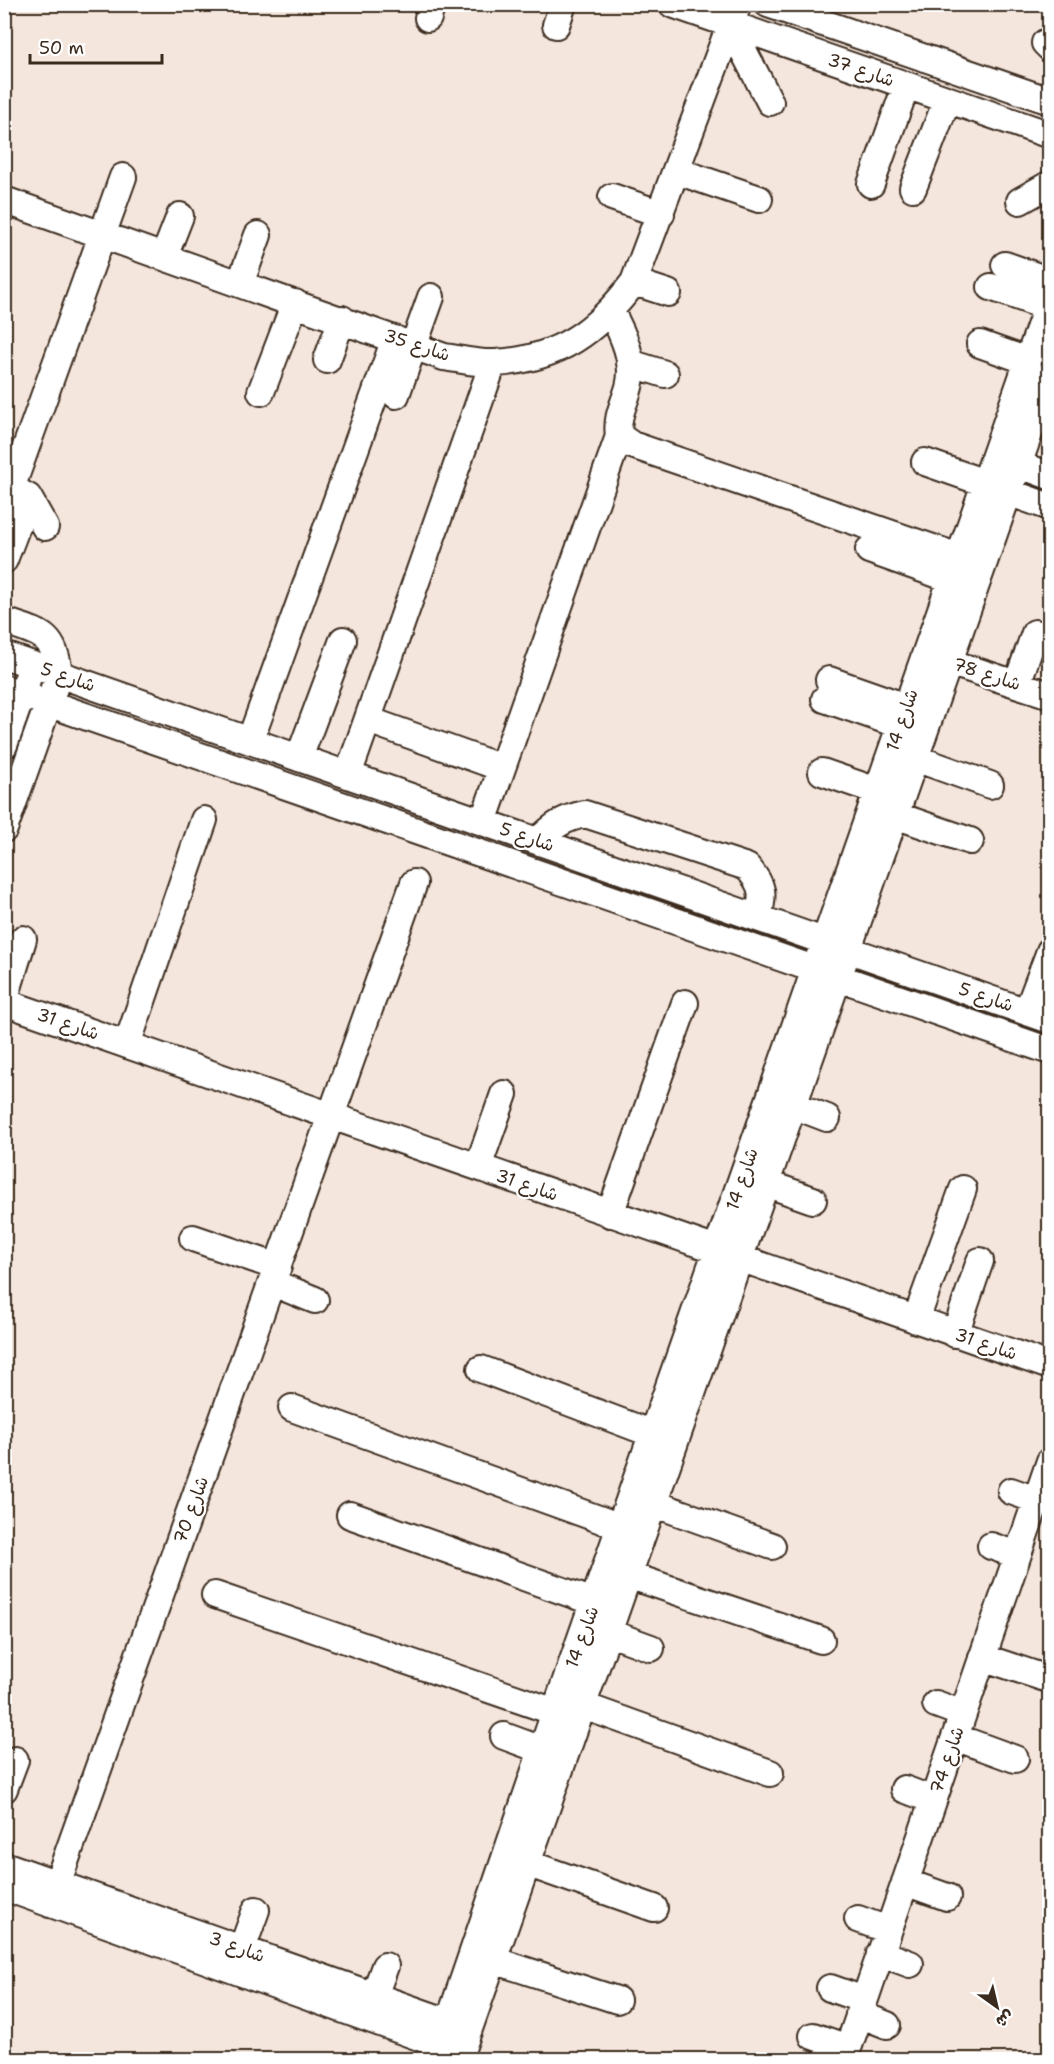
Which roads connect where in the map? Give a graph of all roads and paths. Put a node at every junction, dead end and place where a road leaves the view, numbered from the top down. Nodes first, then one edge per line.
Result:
1 (672, 4) edge
2 (768, 4) edge
3 (734, 15) edge
4 (906, 86) junction
5 (947, 100) junction
6 (1050, 101) edge
7 (770, 102) dead end
8 (1050, 135) edge
9 (677, 171) junction
10 (123, 177) dead end
11 (871, 184) dead end
12 (1050, 184) edge
13 (913, 188) dead end
14 (612, 197) dead end
15 (759, 199) dead end
16 (4, 200) edge
17 (1020, 201) dead end
18 (661, 214) junction
19 (180, 216) dead end
20 (252, 233) dead end
21 (102, 235) junction
22 (164, 257) junction
23 (1005, 265) dead end
24 (234, 281) junction
25 (1050, 281) edge
26 (634, 282) junction
27 (991, 288) dead end
28 (668, 293) dead end
29 (431, 297) dead end
30 (295, 303) junction
31 (1048, 303) edge
32 (611, 312) junction
33 (342, 320) junction
34 (404, 342) junction
35 (980, 344) dead end
36 (327, 360) dead end
37 (1028, 361) junction
38 (492, 363) junction
39 (630, 363) junction
40 (664, 374) dead end
41 (1048, 384) edge
42 (261, 392) dead end
43 (396, 395) dead end
44 (619, 436) junction
45 (1039, 440) edge
46 (925, 462) dead end
47 (1018, 464) junction
48 (1050, 476) edge
49 (996, 487) junction
50 (15, 489) edge
51 (1050, 507) edge
52 (45, 527) dead end
53 (869, 550) dead end
54 (4, 560) edge
55 (955, 568) junction
56 (4, 621) edge
57 (1035, 633) dead end
58 (343, 640) dead end
59 (4, 655) edge
60 (937, 658) junction
61 (32, 665) junction
62 (59, 674) junction
63 (1017, 684) junction
64 (827, 690) dead end
65 (13, 691) edge
66 (1050, 695) edge
67 (49, 703) junction
68 (903, 716) junction
69 (368, 720) junction
70 (250, 741) junction
71 (4, 745) edge
72 (299, 758) junction
73 (915, 758) junction
74 (502, 768) junction
75 (822, 772) dead end
76 (348, 775) junction
77 (990, 784) dead end
78 (877, 791) junction
79 (895, 815) junction
80 (204, 820) dead end
81 (483, 822) junction
82 (4, 829) edge
83 (538, 841) junction
84 (970, 841) dead end
85 (414, 883) dead end
86 (758, 918) junction
87 (23, 939) dead end
88 (836, 945) junction
89 (1050, 951) edge
90 (826, 974) junction
91 (4, 1001) edge
92 (685, 1003) dead end
93 (1043, 1015) edge
94 (127, 1045) junction
95 (1050, 1051) edge
96 (504, 1094) dead end
97 (793, 1105) junction
98 (331, 1116) junction
99 (827, 1118) dead end
100 (478, 1167) junction
101 (765, 1183) junction
102 (963, 1189) dead end
103 (813, 1200) dead end
104 (610, 1214) junction
105 (193, 1238) dead end
106 (728, 1256) junction
107 (980, 1261) dead end
108 (275, 1275) junction
109 (315, 1300) dead end
110 (916, 1320) junction
111 (955, 1334) junction
112 (1050, 1366) edge
113 (481, 1369) dead end
114 (292, 1408) dead end
115 (583, 1426) dead end
116 (650, 1442) junction
117 (1050, 1461) edge
118 (1011, 1491) dead end
119 (655, 1504) junction
120 (350, 1515) dead end
121 (1038, 1519) edge
122 (621, 1527) junction
123 (772, 1546) dead end
124 (991, 1546) dead end
125 (1017, 1555) junction
126 (628, 1575) junction
127 (215, 1595) dead end
128 (594, 1602) junction
129 (607, 1632) junction
130 (821, 1640) dead end
131 (651, 1648) dead end
132 (982, 1657) junction
133 (1045, 1678) dead end
134 (936, 1704) dead end
135 (570, 1712) junction
136 (963, 1714) junction
137 (504, 1736) dead end
138 (954, 1737) junction
139 (542, 1750) junction
140 (1016, 1759) dead end
141 (15, 1760) dead end
142 (770, 1773) dead end
143 (4, 1789) edge
144 (904, 1789) dead end
145 (933, 1800) junction
146 (516, 1860) junction
147 (4, 1865) edge
148 (905, 1882) junction
149 (4, 1887) edge
150 (54, 1893) junction
151 (947, 1897) dead end
152 (654, 1908) dead end
153 (256, 1910) dead end
154 (858, 1919) dead end
155 (884, 1942) junction
156 (242, 1949) junction
157 (493, 1960) junction
158 (910, 1964) dead end
159 (385, 1966) dead end
160 (830, 1988) dead end
161 (374, 1995) junction
162 (616, 2000) dead end
163 (862, 2007) junction
164 (887, 2025) dead end
165 (813, 2036) dead end
166 (452, 2044) edge
167 (846, 2054) edge

1 - 3 street, شارع 37
2 - 6 street, شارع 37
3 - 4 street, شارع 37
3 - 7 street
3 - 9 street, شارع 35
4 - 5 street, شارع 37
4 - 11 street
5 - 8 street, شارع 37
5 - 13 street
9 - 15 street
9 - 18 street, شارع 35
10 - 21 street
12 - 17 street
14 - 18 street
16 - 21 street, شارع 35
18 - 26 street, شارع 35
19 - 22 street
20 - 24 street
21 - 22 street, شارع 35
21 - 50 street
22 - 24 street, شارع 35
23 - 25 street
24 - 30 street, شارع 35
26 - 28 street
26 - 32 street, شارع 35
27 - 31 street
29 - 34 street
30 - 33 street, شارع 35
30 - 42 street
31 - 37 street, شارع 14
32 - 38 street, شارع 35
32 - 39 street
33 - 34 street, شارع 35
33 - 36 street
34 - 38 street, شارع 35
34 - 43 street
34 - 70 street
35 - 37 street
37 - 49 street, شارع 14
38 - 69 street
39 - 40 street
39 - 44 street
41 - 45 street, شارع 14
44 - 55 street
44 - 74 street
45 - 47 street, شارع 14
46 - 49 street
47 - 48 street
47 - 49 street, شارع 14
49 - 51 street
49 - 55 street, شارع 14
49 - 60 street, شارع 14
50 - 52 street
50 - 54 street
53 - 55 street
55 - 60 street, شارع 14
56 - 62 street
57 - 63 street
58 - 72 street
59 - 61 street, شارع 5
60 - 63 street, شارع 78
60 - 68 street, شارع 14
60 - 73 street, شارع 14
61 - 62 street, شارع 5
61 - 65 street
62 - 67 street
62 - 70 street, شارع 5
63 - 66 street, شارع 78
64 - 68 street
65 - 67 street, شارع 5
65 - 71 street
67 - 82 street
67 - 90 street, شارع 5
68 - 78 street, شارع 14
69 - 74 street
69 - 76 street
70 - 72 street, شارع 5
72 - 76 street, شارع 5
73 - 77 street
73 - 79 street, شارع 14
74 - 81 street
75 - 78 street
76 - 81 street, شارع 5
78 - 88 street, شارع 14
79 - 84 street
79 - 88 street, شارع 14
80 - 94 street
81 - 83 street, شارع 5
83 - 86 street, شارع 5
83 - 86 street
85 - 98 street, شارع 70
86 - 88 street, شارع 5
87 - 91 street
88 - 90 street, شارع 14
88 - 93 street, شارع 5
89 - 93 street
90 - 95 street, شارع 5
90 - 97 street, شارع 14
90 - 106 street, شارع 14
91 - 94 street, شارع 31
92 - 104 street
94 - 98 street, شارع 31
96 - 100 street
97 - 99 street
97 - 101 street, شارع 14
98 - 100 street, شارع 31
98 - 108 street, شارع 70
100 - 104 street, شارع 31
101 - 103 street
101 - 106 street, شارع 14
102 - 110 street
104 - 106 street, شارع 31
105 - 108 street
106 - 110 street, شارع 31
106 - 116 street, شارع 14
106 - 119 street, شارع 14
107 - 111 street
108 - 109 street
108 - 150 street, شارع 70
110 - 111 street, شارع 31
111 - 112 street, شارع 31
113 - 116 street
114 - 122 street
115 - 116 street
116 - 122 street, شارع 14
117 - 121 street, شارع 74
118 - 121 street
119 - 123 street
119 - 126 street, شارع 14
120 - 128 street
121 - 125 street, شارع 74
122 - 128 street, شارع 14
124 - 125 street
125 - 132 street, شارع 74
126 - 129 street, شارع 14
126 - 130 street
127 - 135 street
128 - 135 street, شارع 14
129 - 131 street
129 - 135 street, شارع 14
132 - 133 street
132 - 136 street, شارع 74
134 - 136 street
135 - 139 street, شارع 14
135 - 142 street
135 - 146 street, شارع 14
136 - 138 street, شارع 74
137 - 139 street
138 - 140 street
138 - 145 street, شارع 74
139 - 146 street, شارع 14
141 - 143 street
144 - 145 street
145 - 148 street, شارع 74
146 - 152 street
146 - 157 street, شارع 14
146 - 166 street, شارع 14
147 - 150 street, شارع 3
148 - 151 street
148 - 155 street, شارع 74
149 - 150 street, شارع 3
150 - 156 street, شارع 3
150 - 166 street, شارع 3
153 - 156 street
154 - 155 street
155 - 158 street
155 - 163 street, شارع 74
156 - 161 street, شارع 3
157 - 162 street
157 - 166 street, شارع 14
159 - 161 street
160 - 163 street
161 - 166 street, شارع 3
163 - 164 street
163 - 167 street, شارع 74
165 - 167 street

